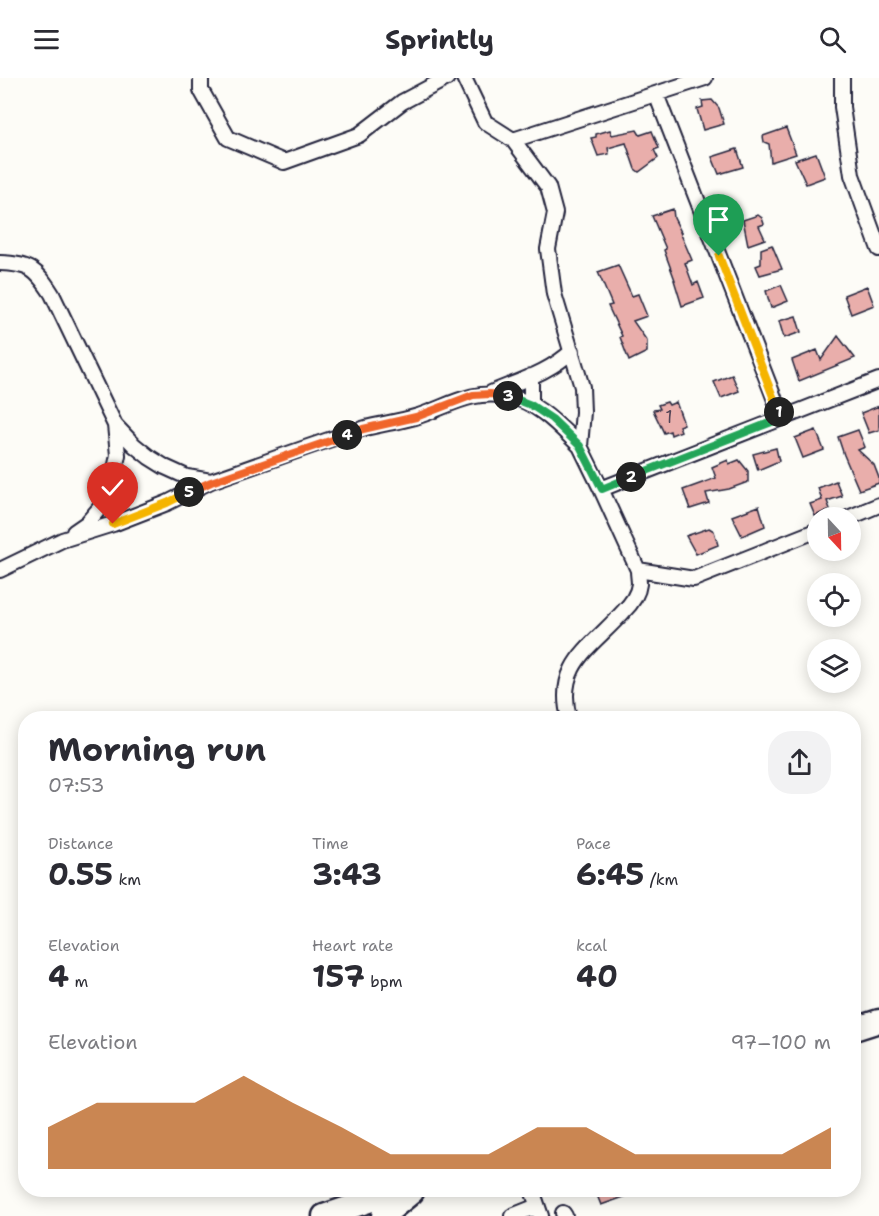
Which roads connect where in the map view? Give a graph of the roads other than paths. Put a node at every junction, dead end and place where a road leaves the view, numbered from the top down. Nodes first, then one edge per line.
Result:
1 (201, 78) edge
2 (447, 78) edge
3 (464, 78) edge
4 (705, 78) edge
5 (842, 78) edge
6 (656, 94) junction
7 (513, 140) junction
8 (879, 249) edge
9 (0, 263) edge
10 (572, 351) junction
11 (531, 376) junction
12 (879, 380) edge
13 (490, 394) junction
14 (531, 405) junction
15 (782, 418) junction
16 (115, 425) junction
17 (580, 446) junction
18 (211, 482) junction
19 (602, 489) junction
20 (879, 505) edge
21 (861, 513) edge
22 (807, 534) edge
23 (62, 540) junction
24 (0, 570) edge
25 (638, 570) junction
26 (567, 711) edge
27 (879, 1021) edge
28 (861, 1027) edge
29 (381, 1197) edge
30 (407, 1197) edge
31 (539, 1211) edge
32 (330, 1215) edge
33 (383, 1216) edge
34 (512, 1216) edge

1 - 2 street
3 - 7 street
4 - 6 street
5 - 8 street
6 - 7 street
6 - 15 street
7 - 10 street
9 - 16 street
10 - 11 street
10 - 17 street
11 - 13 street
11 - 14 street
12 - 15 street
13 - 14 street
13 - 18 street
14 - 17 street
15 - 19 street
16 - 18 street
16 - 23 street
17 - 19 street
18 - 23 street
19 - 25 street
20 - 21 street
22 - 25 street
23 - 24 street
25 - 26 street
27 - 28 highway
29 - 32 highway
30 - 33 highway
31 - 34 street

